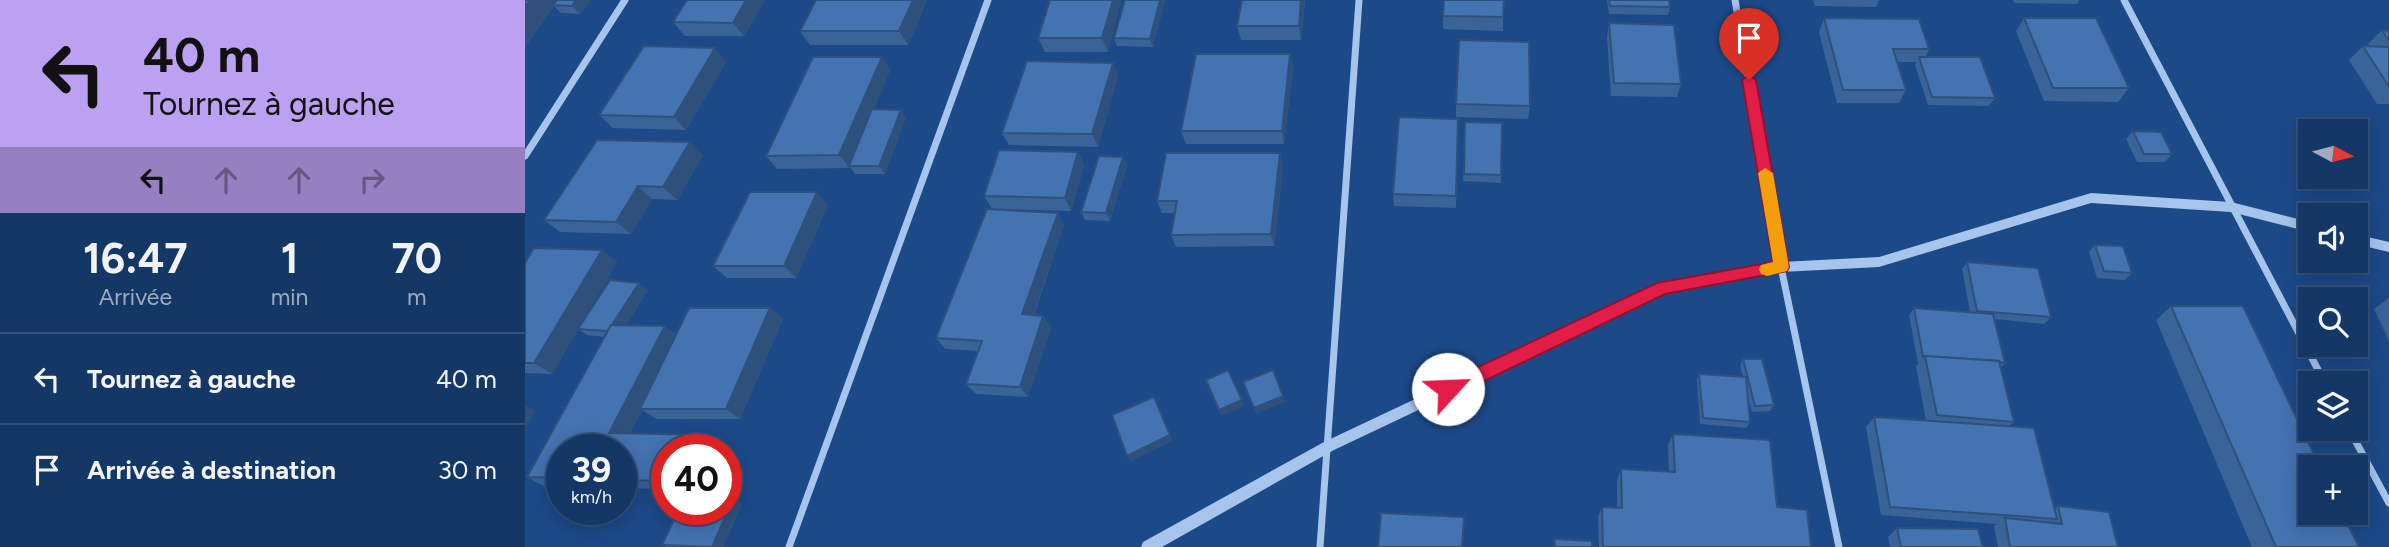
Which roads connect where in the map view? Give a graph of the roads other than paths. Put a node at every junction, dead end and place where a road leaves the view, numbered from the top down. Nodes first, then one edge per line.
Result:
1 (625, 0) edge
2 (988, 0) edge
3 (1359, 0) edge
4 (1735, 0) edge
5 (2124, 0) edge
6 (525, 156) edge
7 (2231, 207) junction
8 (2298, 224) edge
9 (2368, 242) edge
10 (2389, 247) edge
11 (1781, 267) junction
12 (2319, 371) edge
13 (2355, 441) edge
14 (1329, 446) junction
15 (2389, 503) edge
16 (789, 547) edge
17 (1149, 547) edge
18 (1320, 547) edge
19 (1839, 547) edge

1 - 6 street
2 - 16 street
3 - 14 street
4 - 11 street
5 - 7 street
7 - 8 street
7 - 11 street
7 - 12 street
9 - 10 street
11 - 14 street
11 - 19 street
13 - 15 street
14 - 17 street
14 - 18 street

